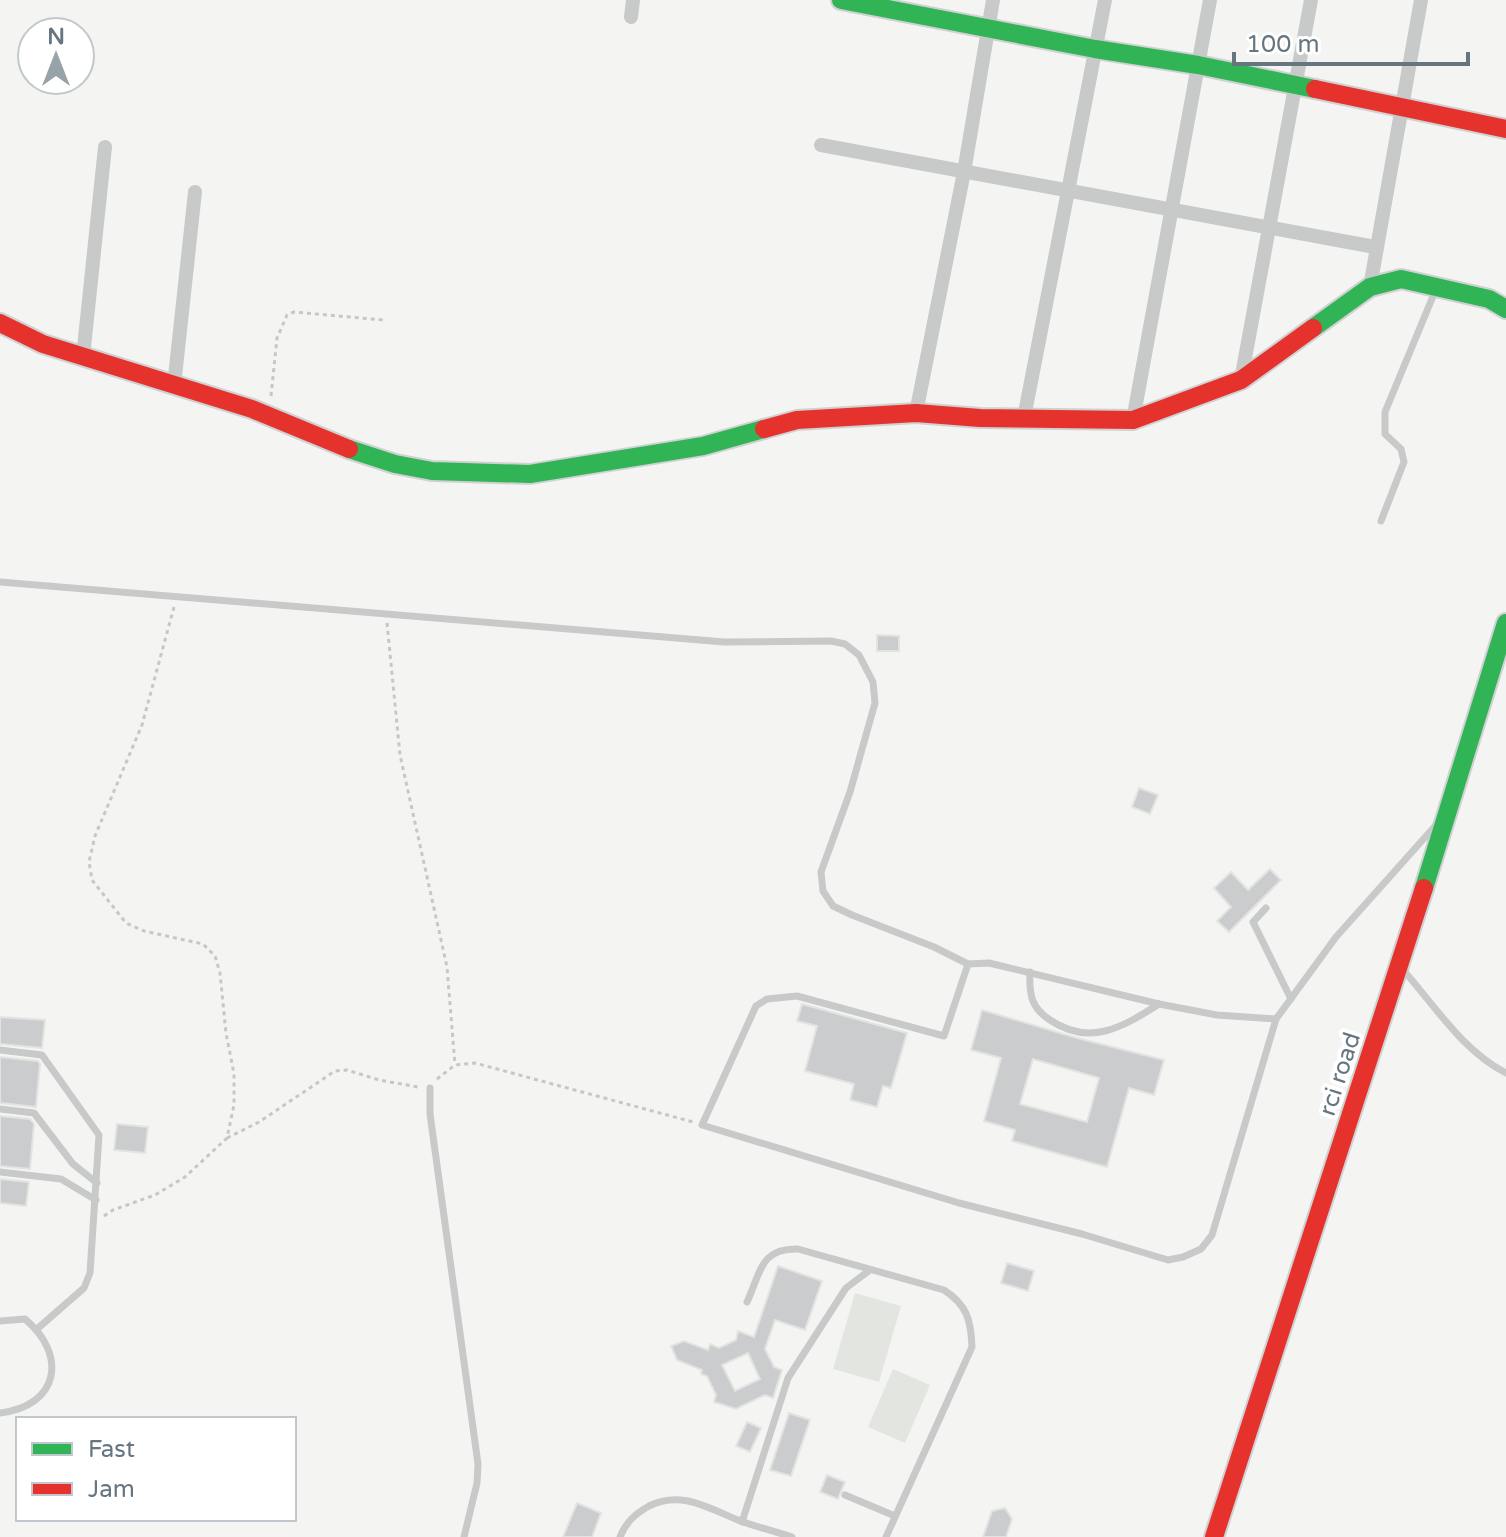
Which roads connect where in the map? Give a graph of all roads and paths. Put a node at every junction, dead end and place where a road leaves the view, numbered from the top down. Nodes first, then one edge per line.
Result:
1 (633, 0) edge
2 (841, 0) edge
3 (993, 0) edge
4 (1105, 0) edge
5 (1210, 0) edge
6 (1311, 0) edge
7 (1421, 0) edge
8 (882, 4) edge
9 (631, 17) dead end
10 (989, 27) junction
11 (1095, 49) junction
12 (1198, 65) junction
13 (1294, 86) junction
14 (1401, 109) junction
15 (1506, 129) edge
16 (821, 145) dead end
17 (105, 147) dead end
18 (964, 172) junction
19 (195, 192) dead end
20 (1069, 193) junction
21 (1172, 211) junction
22 (1269, 228) junction
23 (1375, 247) junction
24 (1370, 287) junction
25 (1436, 288) junction
26 (1497, 298) edge
27 (1506, 309) edge
28 (383, 320) dead end
29 (0, 323) edge
30 (83, 357) junction
31 (1241, 380) junction
32 (174, 386) junction
33 (916, 413) junction
34 (270, 416) junction
35 (1024, 418) junction
36 (1133, 420) junction
37 (1381, 521) dead end
38 (0, 582) edge
39 (177, 595) junction
40 (386, 614) junction
41 (1506, 623) edge
42 (1448, 811) junction
43 (1266, 908) dead end
44 (968, 964) junction
45 (1400, 967) junction
46 (1030, 972) junction
47 (1291, 999) junction
48 (1159, 1004) junction
49 (1276, 1019) junction
50 (0, 1050) edge
51 (455, 1065) junction
52 (1506, 1073) edge
53 (430, 1088) junction
54 (0, 1109) edge
55 (702, 1125) junction
56 (227, 1138) junction
57 (0, 1172) edge
58 (97, 1183) junction
59 (96, 1200) junction
60 (94, 1223) junction
61 (870, 1270) junction
62 (747, 1302) dead end
63 (0, 1321) edge
64 (37, 1329) junction
65 (0, 1413) edge
66 (845, 1495) dead end
67 (895, 1516) junction
68 (742, 1522) junction
69 (464, 1537) edge
70 (620, 1537) edge
71 (792, 1537) edge
72 (886, 1537) edge
73 (1214, 1537) edge

1 - 9 street
2 - 8 street
3 - 10 street
4 - 11 street
5 - 12 street
6 - 13 street
7 - 14 street
8 - 10 street
10 - 11 street
10 - 18 street
11 - 12 street
11 - 20 street
12 - 13 street
12 - 21 street
13 - 14 street
13 - 22 street
14 - 15 street
14 - 23 street
16 - 18 street
17 - 30 street
18 - 20 street
18 - 33 street
19 - 32 street
20 - 21 street
20 - 35 street
21 - 22 street
21 - 36 street
22 - 23 street
22 - 31 street
23 - 24 street
24 - 25 street
24 - 31 street
25 - 26 street
25 - 37 lane
26 - 27 street
28 - 34 path
29 - 30 street
30 - 32 street
31 - 36 street
32 - 34 street
33 - 34 street
33 - 35 street
35 - 36 street
38 - 39 lane
39 - 40 lane
39 - 56 path
40 - 44 lane
40 - 51 path
41 - 42 street, rci road
42 - 45 street, rci road
42 - 47 lane
43 - 47 lane
44 - 46 lane
44 - 55 lane
45 - 52 lane
45 - 73 street, rci road
46 - 48 lane
46 - 48 lane
47 - 49 lane
48 - 49 lane
49 - 55 lane
50 - 58 lane
51 - 53 path
51 - 55 path
53 - 56 path
53 - 69 lane
54 - 58 lane
56 - 60 path
57 - 59 lane
58 - 59 lane
59 - 60 lane
60 - 64 lane
61 - 62 lane
61 - 67 lane
61 - 68 lane
63 - 64 lane
64 - 65 lane
66 - 67 lane
67 - 72 lane
68 - 70 lane
68 - 71 lane

